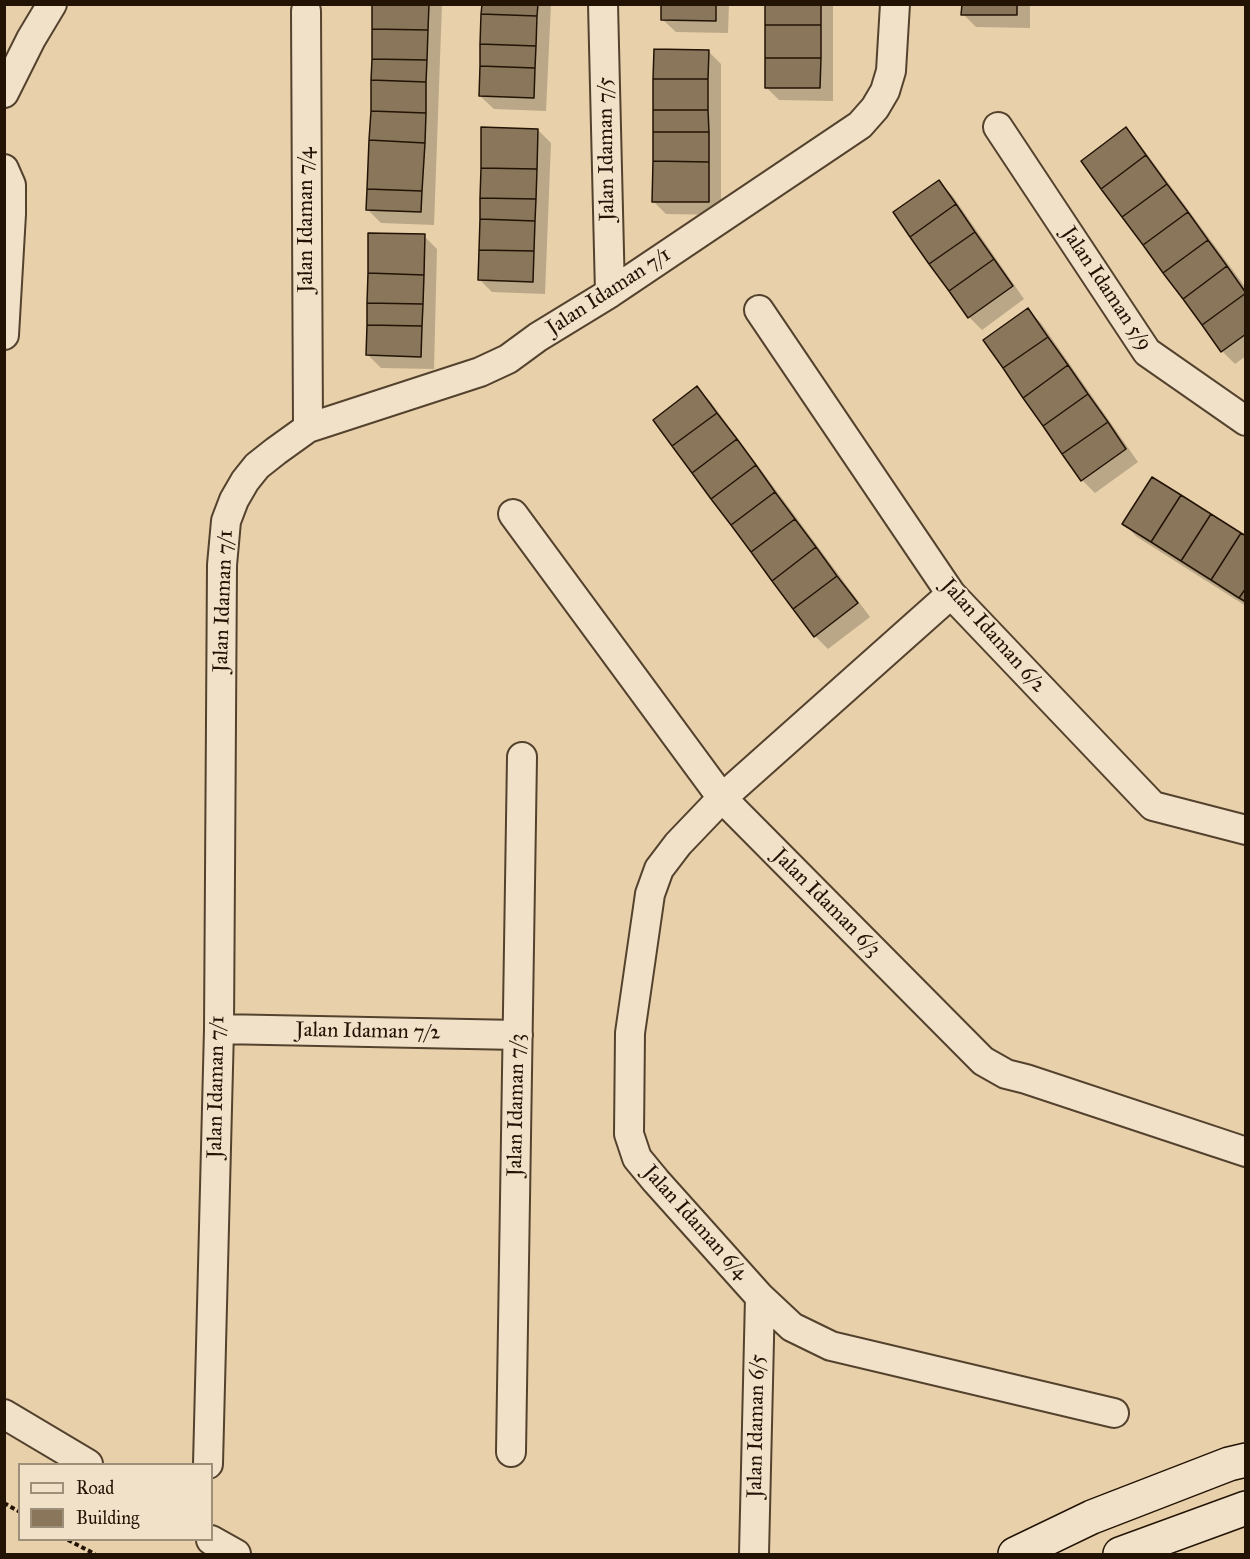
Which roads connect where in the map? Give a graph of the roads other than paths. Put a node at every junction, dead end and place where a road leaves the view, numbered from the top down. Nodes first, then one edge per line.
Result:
1 (52, 4) edge
2 (603, 4) edge
3 (895, 4) edge
4 (306, 11) dead end
5 (4, 93) edge
6 (998, 127) dead end
7 (4, 169) edge
8 (610, 293) junction
9 (759, 310) dead end
10 (4, 335) edge
11 (1245, 421) edge
12 (308, 428) junction
13 (513, 514) dead end
14 (951, 594) junction
15 (522, 758) dead end
16 (722, 798) junction
17 (1245, 830) edge
18 (219, 1029) junction
19 (518, 1035) junction
20 (1245, 1152) edge
21 (760, 1297) junction
22 (1114, 1413) dead end
23 (4, 1414) edge
24 (511, 1452) dead end
25 (1245, 1460) edge
26 (86, 1463) edge
27 (207, 1463) edge
28 (1245, 1508) edge
29 (213, 1540) edge
30 (236, 1554) edge
31 (754, 1554) edge
32 (1015, 1554) edge
33 (1120, 1554) edge

1 - 5 street
2 - 8 street, Jalan Idaman 7/5
3 - 8 street, Jalan Idaman 7/1
4 - 12 street, Jalan Idaman 7/4
6 - 11 street, Jalan Idaman 5/9
7 - 10 street
8 - 12 street, Jalan Idaman 7/1
9 - 14 street, Jalan Idaman 6/2
12 - 18 street, Jalan Idaman 7/1
13 - 16 street, Jalan Idaman 6/3
14 - 16 street, Jalan Idaman 6/4
14 - 17 street, Jalan Idaman 6/2
15 - 19 street, Jalan Idaman 7/3
16 - 20 street, Jalan Idaman 6/3
16 - 21 street, Jalan Idaman 6/4
18 - 19 street, Jalan Idaman 7/2
18 - 27 street, Jalan Idaman 7/1
19 - 24 street, Jalan Idaman 7/3
21 - 22 street, Jalan Idaman 6/4
21 - 31 street, Jalan Idaman 6/5
23 - 26 street
25 - 32 main road
28 - 33 main road
29 - 30 street

